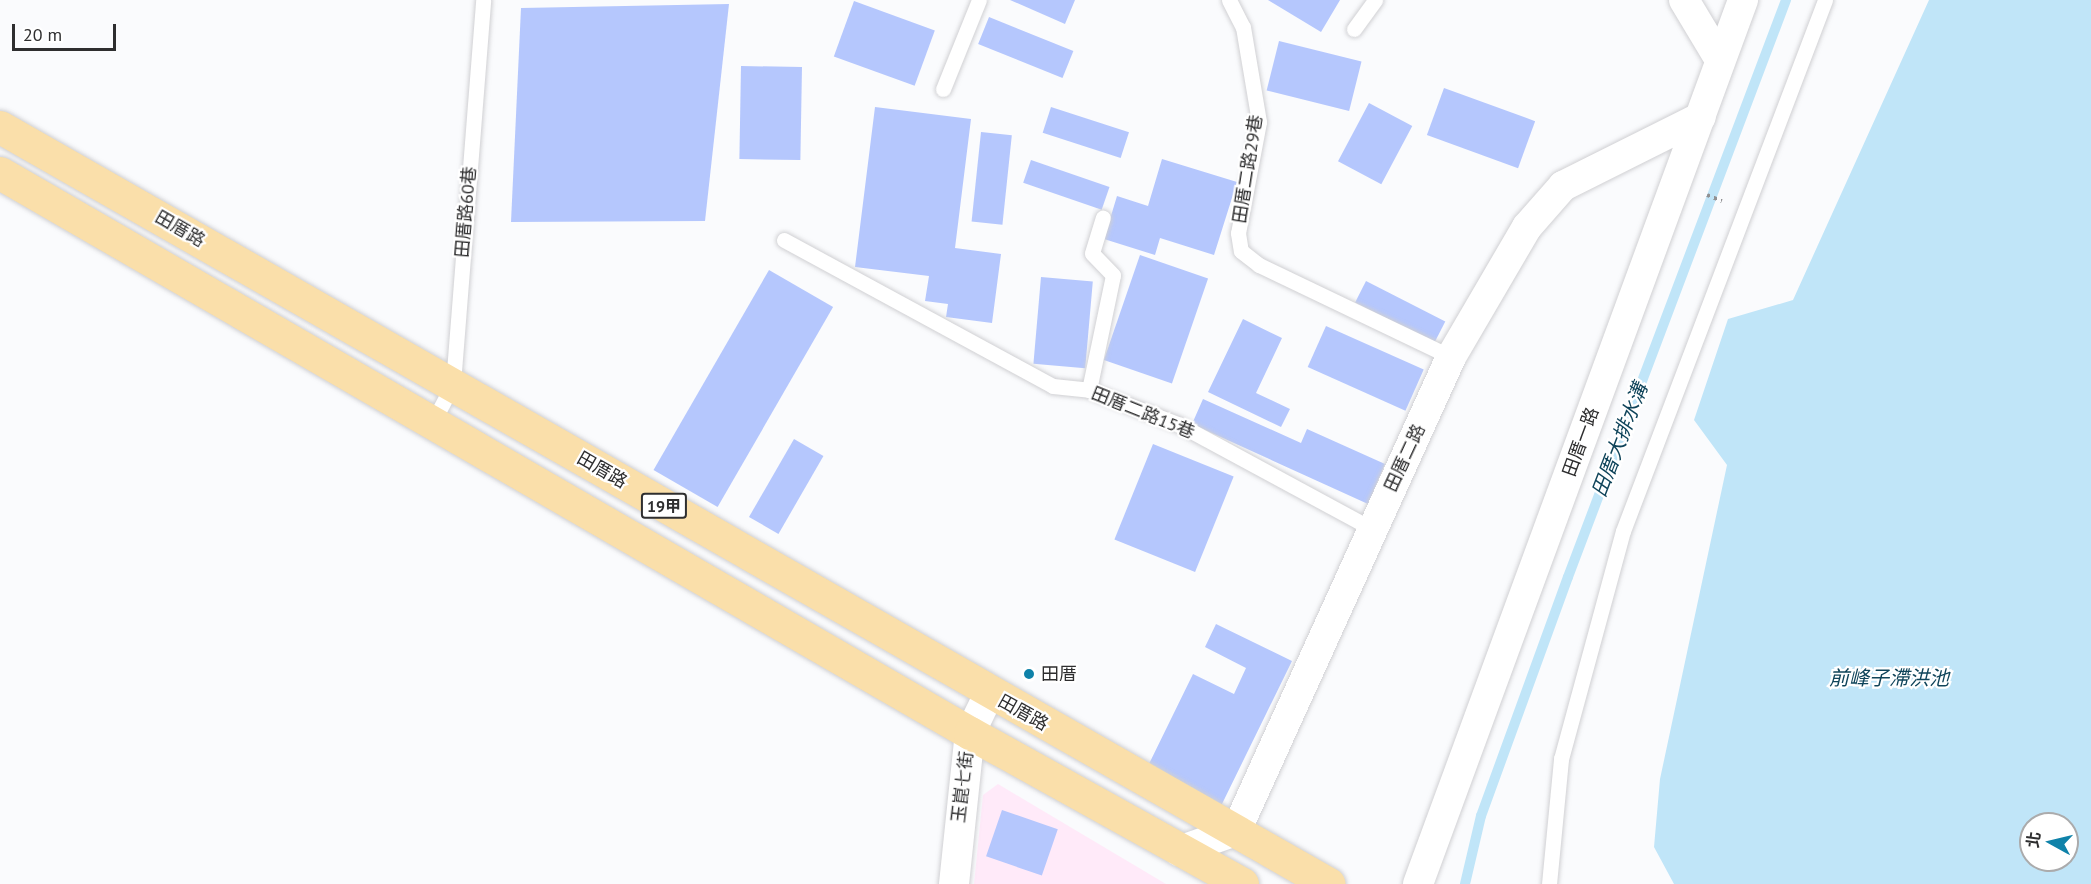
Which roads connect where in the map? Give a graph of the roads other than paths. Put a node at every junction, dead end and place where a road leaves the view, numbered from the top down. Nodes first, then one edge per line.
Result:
1 (483, 0) edge
2 (979, 0) edge
3 (1229, 0) edge
4 (1375, 0) edge
5 (1684, 0) edge
6 (1743, 0) edge
7 (1825, 0) edge
8 (1354, 29) dead end
9 (1720, 60) junction
10 (943, 89) dead end
11 (1701, 117) junction
12 (0, 127) edge
13 (0, 173) edge
14 (1103, 218) dead end
15 (784, 240) dead end
16 (1451, 357) junction
17 (453, 384) junction
18 (1089, 390) junction
19 (434, 420) junction
20 (1372, 529) junction
21 (989, 694) junction
22 (970, 733) junction
23 (1236, 831) junction
24 (1179, 851) junction
25 (954, 884) edge
26 (1242, 884) edge
27 (1329, 884) edge
28 (1418, 884) edge
29 (1549, 884) edge

1 - 17 lane, 田厝路60巷
2 - 10 lane
3 - 16 lane, 田厝二路29巷
4 - 8 lane
5 - 9 street
6 - 9 street, 田厝一路
7 - 29 lane
9 - 11 street, 田厝一路
11 - 16 street, 田厝二路
11 - 28 street, 田厝一路
12 - 17 main road, 田厝路 / 19甲
13 - 19 main road, 19甲
14 - 18 lane
15 - 18 lane, 田厝二路15巷
16 - 20 street, 田厝二路
17 - 19 lane, 田厝路60巷
17 - 21 main road, 田厝路 / 19甲
18 - 20 lane, 田厝二路15巷
19 - 22 main road, 19甲
20 - 23 street, 田厝二路
21 - 22 street, 玉崑七街
21 - 23 main road, 田厝路 / 19甲
22 - 24 main road, 19甲
22 - 25 street, 玉崑七街
23 - 24 street
23 - 27 main road, 田厝路 / 19甲
24 - 26 main road, 19甲

